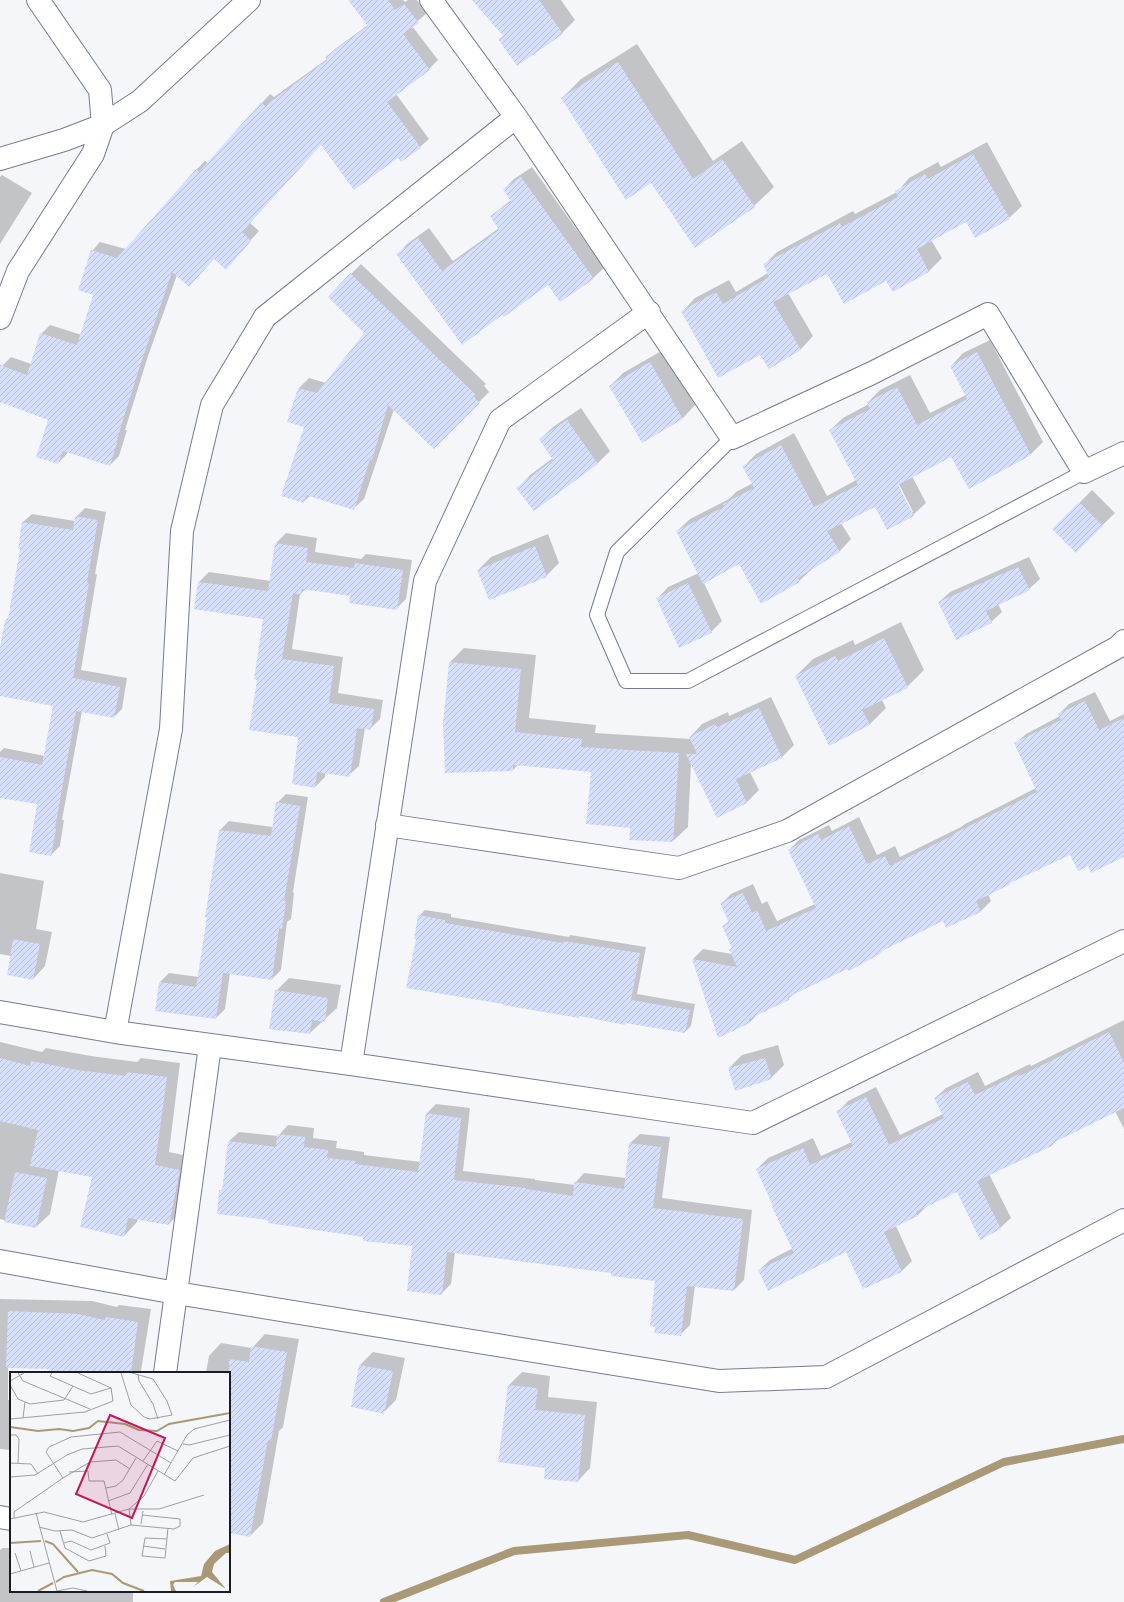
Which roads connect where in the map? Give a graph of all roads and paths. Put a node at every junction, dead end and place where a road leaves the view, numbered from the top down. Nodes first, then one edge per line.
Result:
1 (38, 0) edge
2 (249, 0) edge
3 (431, 0) edge
4 (516, 117) junction
5 (103, 125) junction
6 (0, 159) edge
7 (649, 312) junction
8 (0, 318) edge
9 (732, 438) junction
10 (1124, 453) edge
11 (1084, 472) junction
12 (1124, 641) edge
13 (387, 825) junction
14 (1124, 941) edge
15 (0, 1012) edge
16 (115, 1032) junction
17 (210, 1046) junction
18 (351, 1064) junction
19 (1124, 1220) edge
20 (0, 1261) edge
21 (176, 1293) junction
22 (166, 1372) edge
23 (0, 1517) edge
24 (10, 1519) edge

1 - 5 street
2 - 5 street
3 - 4 street
4 - 7 street
4 - 16 street
5 - 6 street
5 - 8 street
7 - 9 street
7 - 13 street
9 - 11 street
9 - 11 lane
10 - 11 street
12 - 13 street
13 - 18 street
14 - 18 street
15 - 16 street
16 - 17 street
17 - 18 street
17 - 21 street
19 - 21 street
20 - 21 street
21 - 22 street
23 - 24 street

